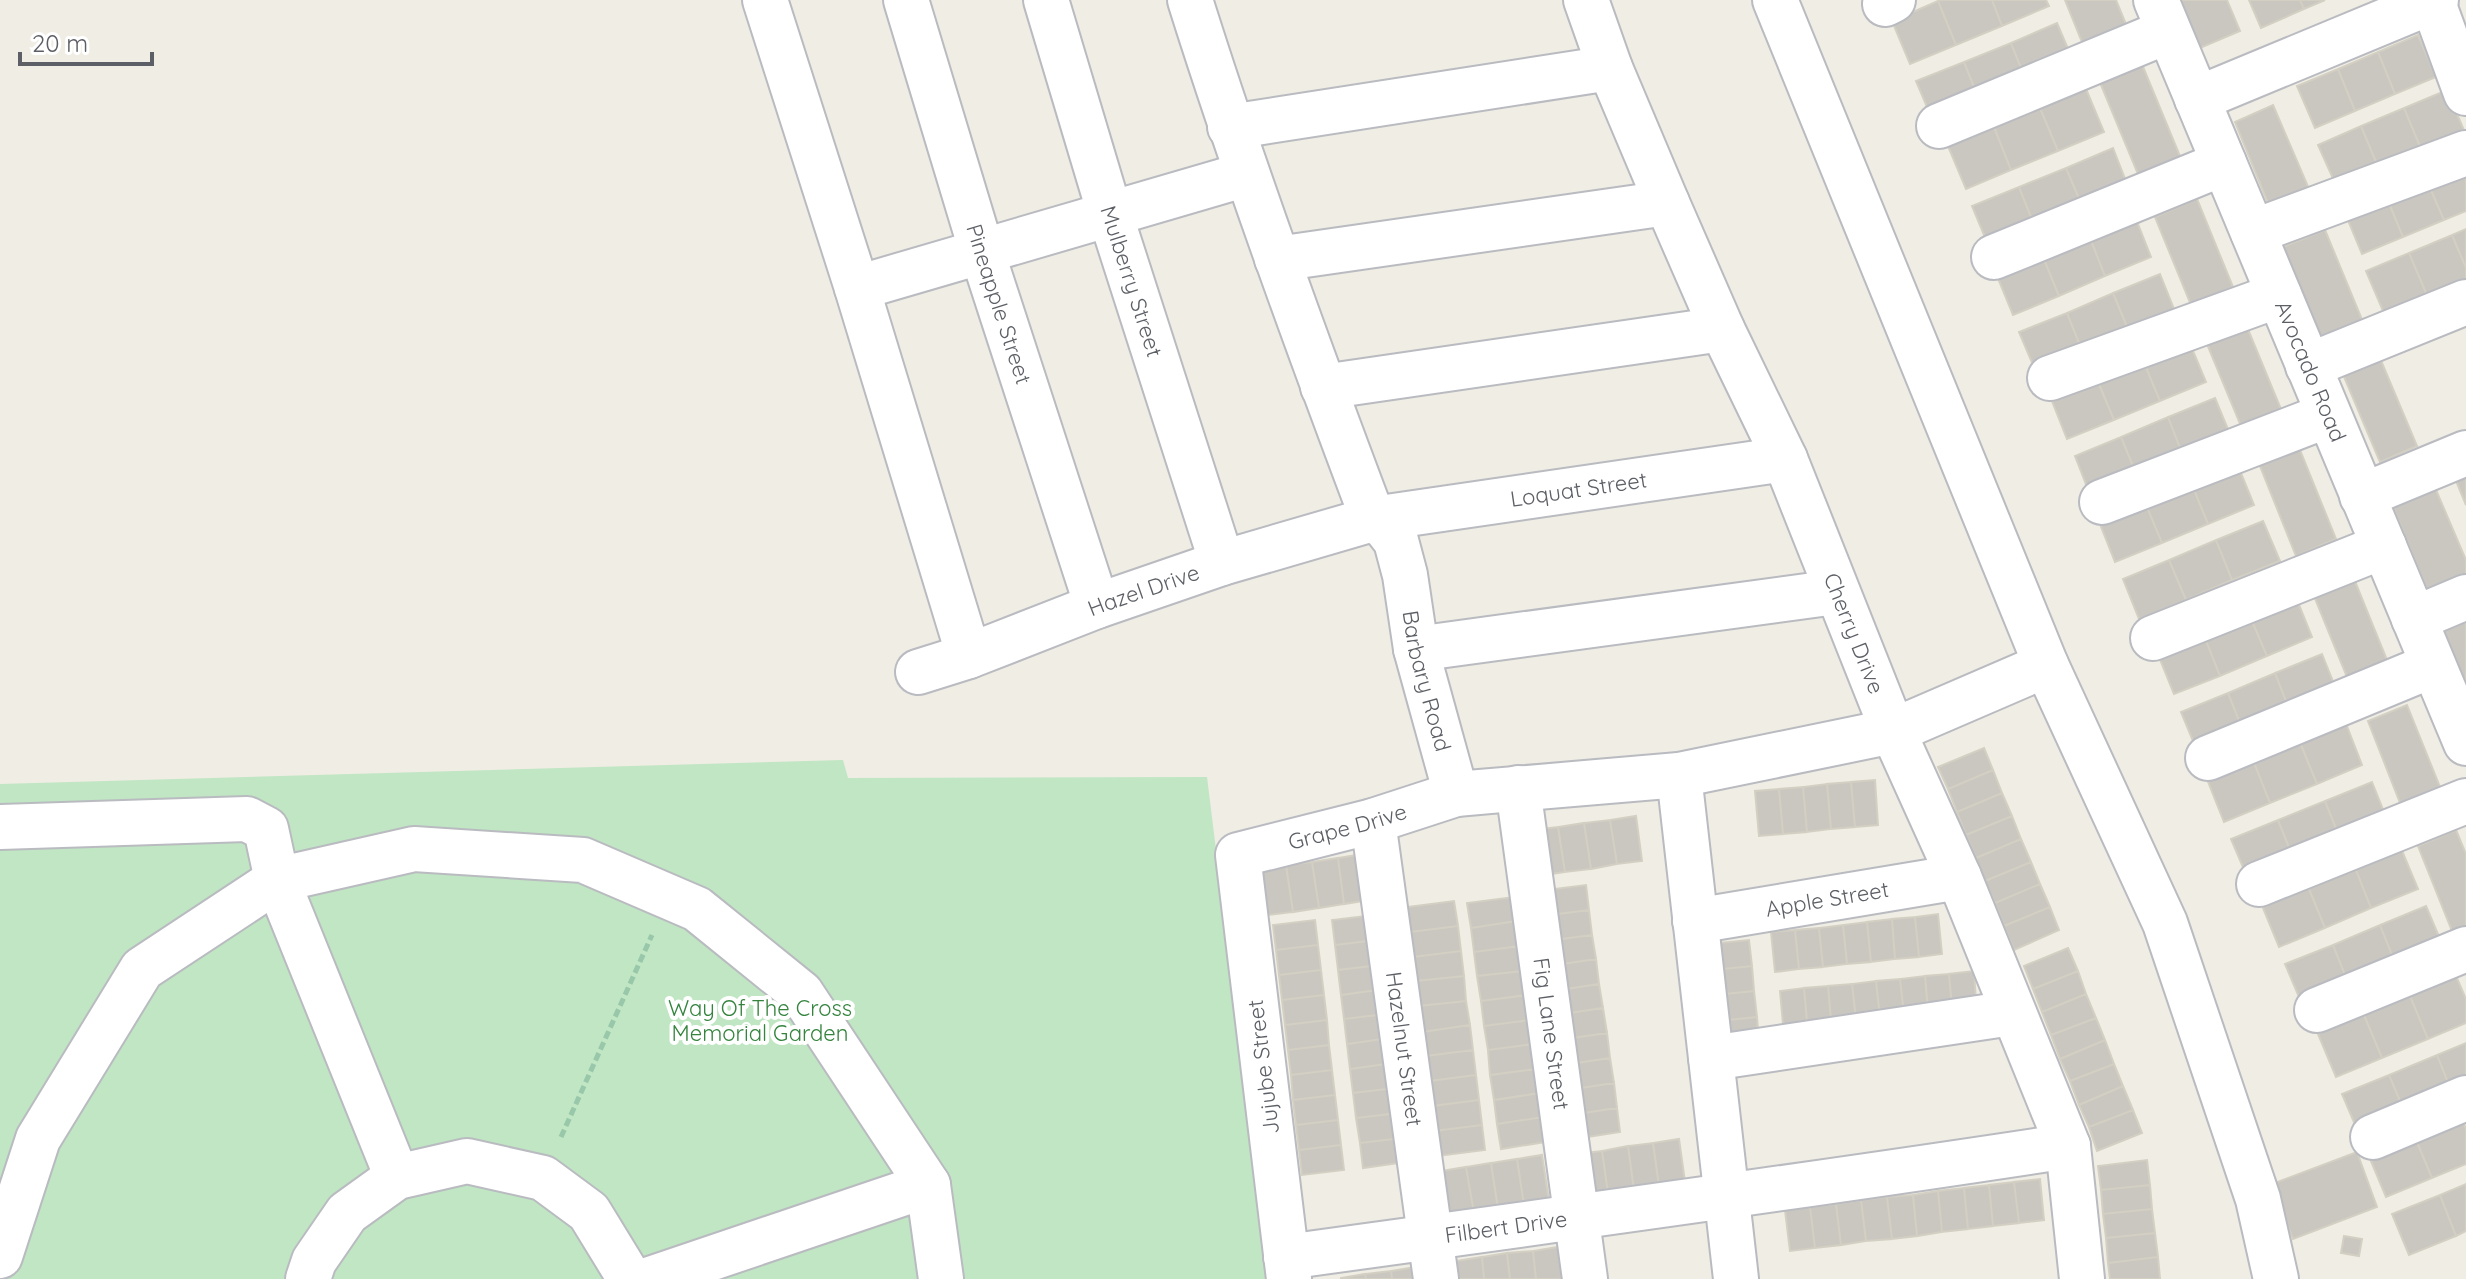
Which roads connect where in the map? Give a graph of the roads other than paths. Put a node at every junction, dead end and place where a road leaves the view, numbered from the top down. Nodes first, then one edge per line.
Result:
1 (765, 0) edge
2 (906, 0) edge
3 (1046, 0) edge
4 (1190, 0) edge
5 (1586, 0) edge
6 (1775, 0) edge
7 (2433, 0) edge
8 (2162, 15) edge
9 (1610, 68) junction
10 (2466, 93) edge
11 (2197, 99) junction
12 (1939, 126) dead end
13 (1230, 127) junction
14 (2466, 153) edge
15 (2224, 163) junction
16 (1247, 174) junction
17 (1667, 203) junction
18 (1110, 214) junction
19 (2253, 232) junction
20 (982, 252) junction
21 (1994, 257) dead end
22 (1277, 259) junction
23 (857, 288) junction
24 (2279, 295) junction
25 (2466, 302) edge
26 (1722, 329) junction
27 (2308, 366) junction
28 (2050, 378) dead end
29 (1323, 387) junction
30 (2328, 415) junction
31 (2466, 453) edge
32 (1785, 459) junction
33 (2362, 496) junction
34 (2102, 502) dead end
35 (1373, 519) junction
36 (2384, 546) junction
37 (1222, 563) junction
38 (1836, 592) junction
39 (2466, 597) edge
40 (1097, 606) junction
41 (2414, 619) junction
42 (2153, 638) dead end
43 (1416, 649) junction
44 (969, 656) junction
45 (2046, 665) junction
46 (2433, 665) junction
47 (918, 672) dead end
48 (1893, 731) junction
49 (2465, 739) edge
50 (2208, 758) dead end
51 (1679, 775) junction
52 (1518, 788) junction
53 (1456, 794) junction
54 (2466, 801) edge
55 (1373, 821) junction
56 (0, 827) edge
57 (1238, 855) joint
58 (1959, 877) junction
59 (277, 880) junction
60 (2259, 884) dead end
61 (1695, 921) junction
62 (2466, 949) edge
63 (2317, 1010) dead end
64 (2012, 1013) junction
65 (1711, 1058) junction
66 (2466, 1098) edge
67 (2373, 1137) dead end
68 (2068, 1146) junction
69 (397, 1177) junction
70 (928, 1185) junction
71 (1726, 1198) junction
72 (1577, 1215) junction
73 (0, 1256) edge
74 (1434, 1258) edge
75 (1288, 1268) edge
76 (2078, 1278) edge
77 (308, 1279) edge
78 (630, 1279) edge
79 (650, 1279) edge
80 (941, 1279) edge
81 (1585, 1279) edge
82 (1736, 1279) edge
83 (2276, 1279) edge

1 - 23 street
2 - 20 street, Pineapple Street
3 - 18 street, Mulberry Street
4 - 13 street, Barbary Road
5 - 9 street, Cherry Drive
6 - 45 street
7 - 10 street
7 - 11 street
8 - 11 street, Avocado Road
8 - 12 street
9 - 13 street
9 - 17 street, Cherry Drive
11 - 15 street, Avocado Road
13 - 16 street, Barbary Road
14 - 19 street
15 - 19 street, Avocado Road
15 - 21 street
16 - 18 street
16 - 22 street, Barbary Road
17 - 22 street
17 - 26 street, Cherry Drive
18 - 20 street
18 - 37 street, Mulberry Street
19 - 24 street, Avocado Road
20 - 23 street
20 - 40 street, Pineapple Street
22 - 29 street, Barbary Road
23 - 44 street
24 - 27 street, Avocado Road
24 - 28 street
25 - 27 street
26 - 29 street
26 - 32 street, Cherry Drive
27 - 30 street, Avocado Road
29 - 35 street, Barbary Road
30 - 33 street, Avocado Road
30 - 34 street
31 - 33 street
32 - 35 street, Loquat Street
32 - 38 street, Cherry Drive
33 - 36 street, Avocado Road
35 - 37 street, Hazel Drive
35 - 43 street, Barbary Road
36 - 41 street, Avocado Road
36 - 42 street
37 - 40 street, Hazel Drive
38 - 43 street
38 - 48 street, Cherry Drive
39 - 41 street
40 - 44 street, Hazel Drive
41 - 46 street, Avocado Road
43 - 53 street, Barbary Road
44 - 47 street, Hazel Drive
45 - 48 street
45 - 83 street
46 - 49 street, Avocado Road
46 - 50 street
48 - 51 street
48 - 58 street, Cherry Drive
51 - 52 street
51 - 61 street
52 - 53 street
52 - 72 street, Fig Lane Street
53 - 55 street, Grape Drive
54 - 60 street
55 - 57 street, Grape Drive
55 - 74 street, Hazelnut Street
56 - 59 street
57 - 75 street, Jujube Street
58 - 61 street, Apple Street
58 - 64 street, Cherry Drive
59 - 69 street
59 - 70 street
59 - 73 street
61 - 65 street
62 - 63 street
64 - 65 street
64 - 68 street, Cherry Drive
65 - 71 street
66 - 67 street
68 - 71 street, Filbert Drive
68 - 76 street, Cherry Drive
69 - 77 street
69 - 78 street
70 - 79 street
70 - 80 street
71 - 72 street, Filbert Drive
71 - 82 street
72 - 74 street, Filbert Drive
72 - 81 street, Fig Lane Street
74 - 75 street, Filbert Drive

